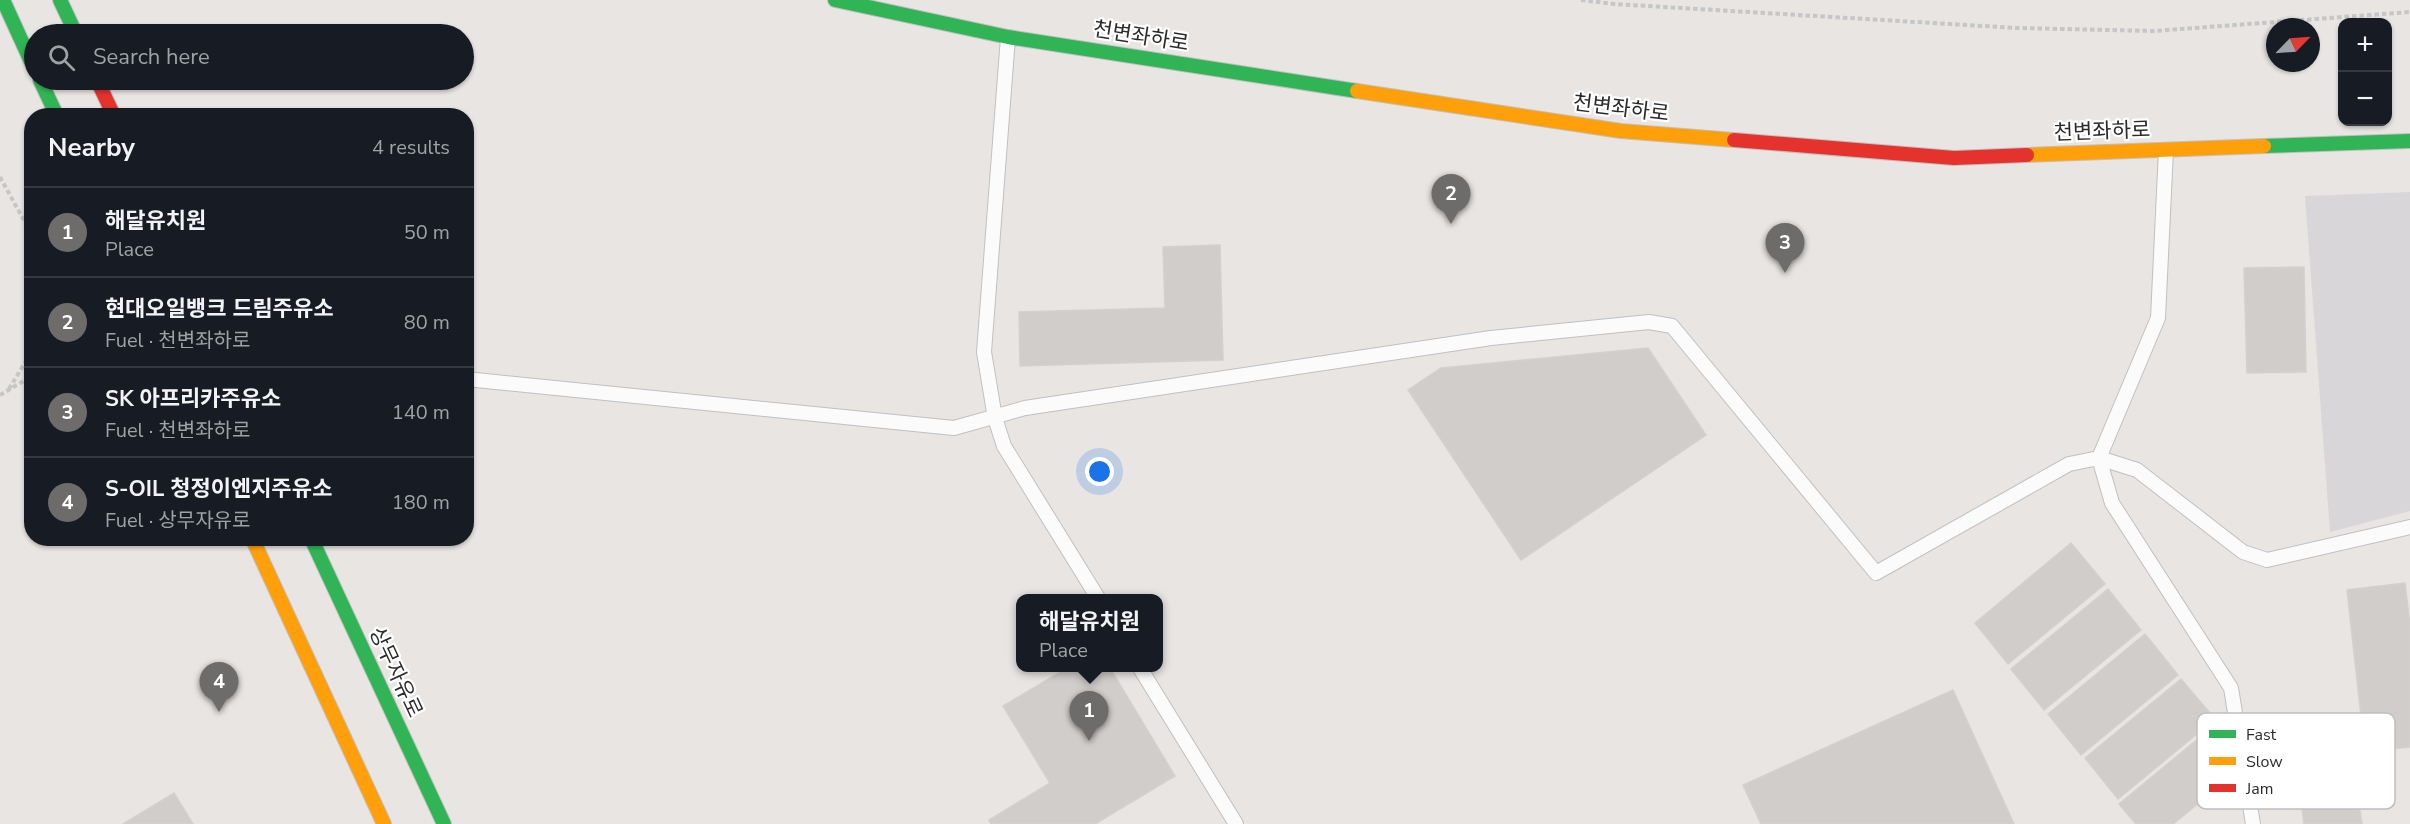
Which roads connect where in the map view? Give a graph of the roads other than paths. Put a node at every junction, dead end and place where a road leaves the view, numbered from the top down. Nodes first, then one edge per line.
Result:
1 (3, 0) edge
2 (60, 0) edge
3 (835, 0) edge
4 (71, 24) edge
5 (1008, 37) junction
6 (24, 46) edge
7 (45, 90) edge
8 (102, 90) edge
9 (53, 108) edge
10 (110, 108) edge
11 (2410, 141) edge
12 (2166, 150) junction
13 (474, 380) edge
14 (995, 418) junction
15 (2099, 458) junction
16 (2410, 527) edge
17 (256, 546) edge
18 (315, 546) edge
19 (1096, 594) edge
20 (1142, 672) edge
21 (2236, 713) edge
22 (2251, 809) edge
23 (384, 824) edge
24 (444, 824) edge
25 (1236, 824) edge
26 (2253, 824) edge

1 - 6 street
2 - 4 street
3 - 5 street, 천변좌하로
5 - 12 street, 천변좌하로
5 - 14 lane
7 - 9 street
8 - 10 street
11 - 12 street, 천변좌하로
12 - 15 lane
13 - 14 lane
14 - 15 lane
14 - 19 lane
15 - 16 lane
15 - 21 lane
17 - 23 street
18 - 24 street, 상무자유로
20 - 25 lane
22 - 26 lane

